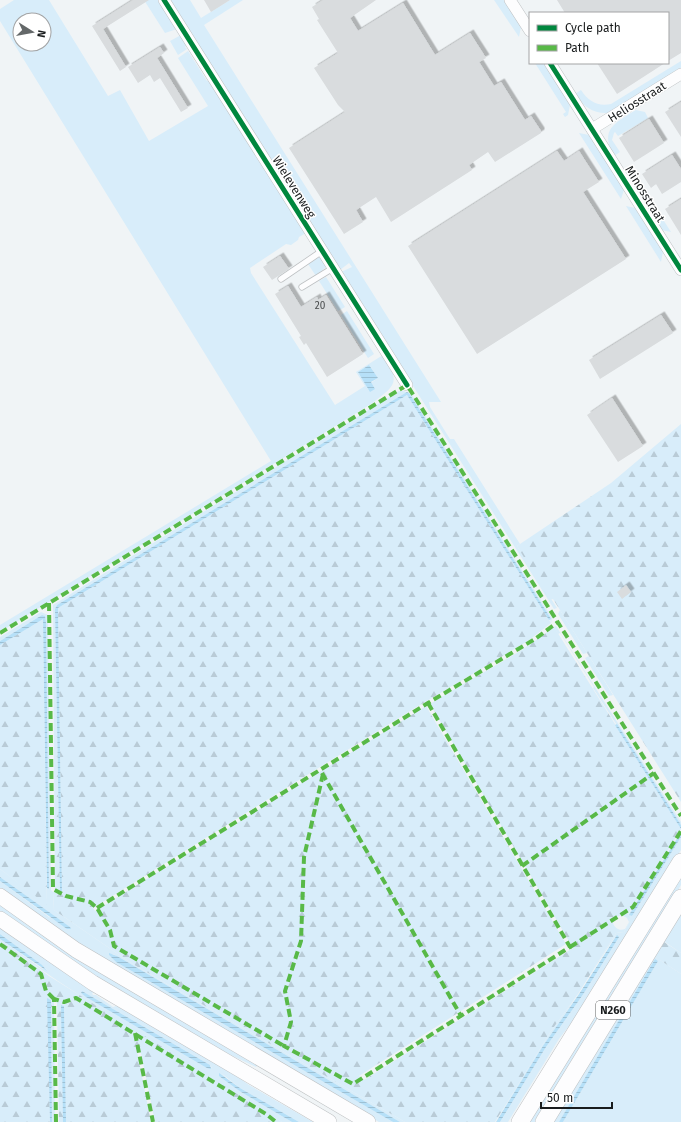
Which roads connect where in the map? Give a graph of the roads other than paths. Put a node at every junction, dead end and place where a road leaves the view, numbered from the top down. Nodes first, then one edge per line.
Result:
1 (164, 0) edge
2 (510, 0) edge
3 (529, 29) edge
4 (551, 64) edge
5 (681, 74) edge
6 (592, 129) junction
7 (322, 251) junction
8 (333, 268) junction
9 (681, 270) edge
10 (281, 279) dead end
11 (302, 287) dead end
12 (407, 384) dead end
13 (681, 862) edge
14 (0, 896) edge
15 (681, 898) edge
16 (0, 919) edge
17 (329, 1122) edge
18 (368, 1122) edge
19 (520, 1122) edge
20 (544, 1122) edge

1 - 7 street, Wielevenweg
2 - 3 street
4 - 6 street, Minosstraat
5 - 6 street, Heliosstraat
6 - 9 street, Minosstraat
7 - 8 street, Wielevenweg
7 - 10 lane
8 - 11 lane
8 - 12 street, Wielevenweg
13 - 19 main road, N260
14 - 18 main road
15 - 20 main road, N260
16 - 17 main road

